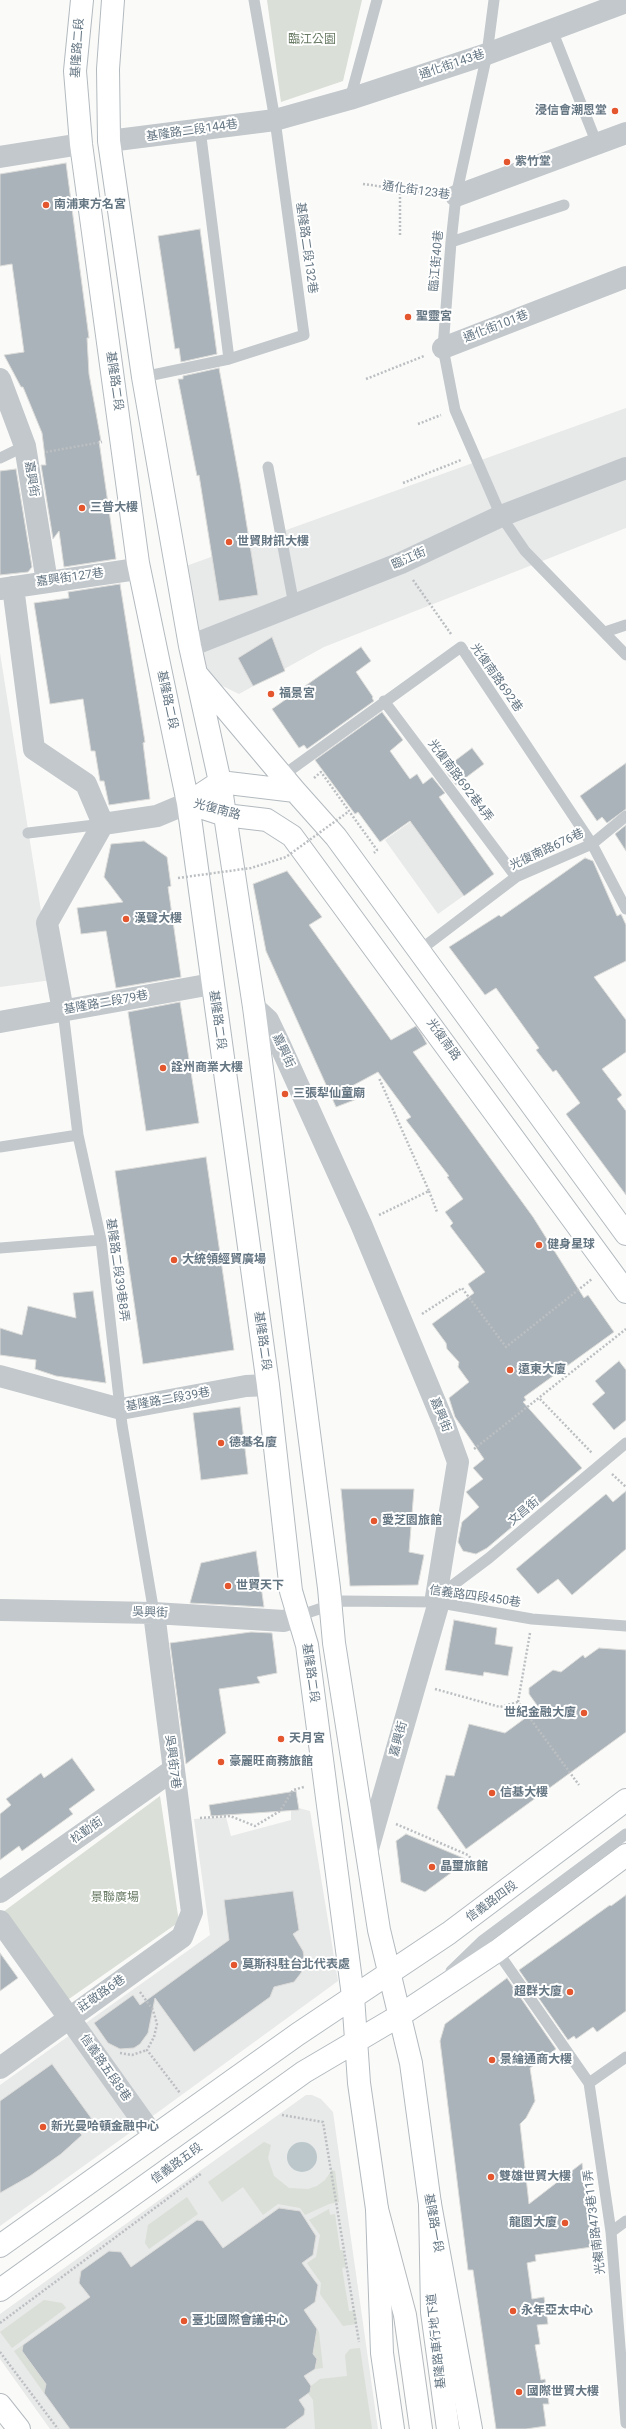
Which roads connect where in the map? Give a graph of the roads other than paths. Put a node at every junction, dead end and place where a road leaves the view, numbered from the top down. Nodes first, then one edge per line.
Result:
1 (82, 0) edge
2 (113, 0) edge
3 (254, 0) edge
4 (377, 0) edge
5 (494, 0) edge
6 (626, 2) edge
7 (552, 30) junction
8 (487, 54) junction
9 (350, 99) junction
10 (275, 120) junction
11 (200, 130) junction
12 (626, 133) edge
13 (109, 141) junction
14 (81, 144) junction
15 (597, 144) junction
16 (0, 157) edge
17 (456, 196) junction
18 (564, 205) dead end
19 (451, 242) junction
20 (626, 276) edge
21 (443, 348) junction
22 (229, 359) junction
23 (143, 377) junction
24 (0, 379) edge
25 (26, 451) junction
26 (0, 458) edge
27 (268, 467) dead end
28 (626, 468) edge
29 (501, 516) junction
30 (138, 564) junction
31 (47, 582) junction
32 (6, 588) edge
33 (294, 605) junction
34 (626, 625) edge
35 (606, 632) junction
36 (190, 646) junction
37 (626, 655) edge
38 (197, 675) junction
39 (384, 701) junction
40 (220, 782) junction
41 (288, 784) junction
42 (188, 803) junction
43 (225, 815) junction
44 (626, 816) edge
45 (103, 824) junction
46 (28, 832) dead end
47 (592, 844) junction
48 (516, 877) junction
49 (626, 909) edge
50 (420, 950) junction
51 (212, 984) junction
52 (254, 1007) junction
53 (63, 1011) junction
54 (0, 1022) edge
55 (78, 1135) junction
56 (0, 1147) edge
57 (625, 1232) edge
58 (101, 1240) junction
59 (0, 1248) edge
60 (626, 1292) edge
61 (0, 1376) edge
62 (268, 1384) junction
63 (121, 1409) junction
64 (626, 1444) edge
65 (438, 1600) junction
66 (331, 1606) junction
67 (0, 1610) edge
68 (154, 1613) junction
69 (298, 1616) junction
70 (626, 1626) edge
71 (173, 1770) junction
72 (626, 1800) edge
73 (626, 1834) edge
74 (368, 1849) junction
75 (626, 1855) edge
76 (0, 1892) edge
77 (192, 1912) joint
78 (0, 1921) edge
79 (497, 1951) junction
80 (389, 1974) junction
81 (353, 1996) junction
82 (399, 2016) junction
83 (69, 2018) junction
84 (356, 2042) junction
85 (626, 2057) edge
86 (0, 2068) edge
87 (589, 2083) junction
88 (154, 2137) junction
89 (430, 2204) junction
90 (377, 2209) junction
91 (626, 2221) edge
92 (611, 2232) junction
93 (0, 2246) edge
94 (0, 2290) edge
95 (0, 2405) edge
96 (626, 2423) edge
97 (18, 2429) edge
98 (393, 2429) edge
99 (421, 2429) edge
100 (448, 2429) edge
101 (471, 2429) edge

1 - 14 main road, 基隆路二段
2 - 13 main road
3 - 10 lane, 基隆路二段132巷
4 - 9 lane
5 - 8 lane, 臨江街40巷
6 - 7 street, 通化街143巷
7 - 8 street, 通化街143巷
7 - 15 lane
8 - 9 street, 通化街143巷
8 - 17 lane, 臨江街40巷
9 - 10 street, 通化街143巷
10 - 11 street, 基隆路二段144巷
10 - 22 lane, 基隆路二段132巷
11 - 13 street, 基隆路二段144巷
11 - 22 lane
12 - 15 street, 通化街123巷
13 - 23 main road
14 - 16 street
14 - 30 main road, 基隆路二段
15 - 17 street, 通化街123巷
17 - 19 lane, 臨江街40巷
18 - 19 lane
19 - 21 lane, 臨江街40巷
20 - 21 street, 通化街101巷
21 - 29 lane, 臨江街40巷
22 - 23 lane, 基隆路二段132巷
23 - 36 main road
24 - 25 street, 嘉興街
25 - 26 lane
25 - 31 street, 嘉興街
27 - 33 lane
28 - 29 street, 臨江街
29 - 33 street, 臨江街
29 - 35 lane, 臨江街40巷
30 - 31 street, 嘉興街127巷
30 - 42 main road, 基隆路二段
31 - 32 street, 嘉興街127巷
32 - 45 street
33 - 36 street, 臨江街
34 - 35 lane
35 - 37 lane, 臨江街40巷
36 - 38 main road
38 - 40 main road
38 - 41 main road
39 - 41 lane, 光復南路692巷
39 - 47 lane, 光復南路692巷
39 - 48 lane, 光復南路692巷4弄
40 - 41 main road
40 - 42 main road, 光復南路
40 - 43 main road
41 - 50 main road
42 - 43 main road, 光復南路
42 - 45 street
42 - 51 main road, 基隆路二段
43 - 52 main road
43 - 60 main road, 光復南路
44 - 47 lane, 光復南路676巷
45 - 46 lane
45 - 53 street
47 - 48 lane, 光復南路676巷
47 - 49 lane, 光復南路692巷
48 - 50 lane, 光復南路676巷
50 - 57 main road
51 - 53 street, 基隆路二段79巷
51 - 62 main road, 基隆路二段
52 - 65 street, 嘉興街
52 - 66 main road
53 - 54 street, 基隆路二段79巷
53 - 55 lane, 基隆路二段39巷8弄
55 - 56 lane
55 - 58 lane, 基隆路二段39巷8弄
58 - 59 lane
58 - 63 lane, 基隆路二段39巷8弄
61 - 63 street, 基隆路二段39巷
62 - 63 street, 基隆路二段39巷
62 - 69 main road, 基隆路二段
63 - 68 lane, 基隆路二段39巷8弄
64 - 65 lane, 文昌街
65 - 66 lane, 信義路四段450巷
65 - 70 lane, 信義路四段450巷
65 - 74 street, 嘉興街
66 - 69 lane, 信義路四段450巷
66 - 74 main road
67 - 68 street, 吳興街
68 - 69 street, 吳興街
68 - 71 street, 吳興街7巷
69 - 81 main road, 基隆路二段
71 - 76 street, 松勤街
71 - 77 street, 吳興街7巷
72 - 80 main road, 信義路四段
73 - 82 lane
74 - 80 main road
75 - 79 main road
77 - 83 street, 莊敬路6巷
78 - 83 street, 信義路五段8巷
79 - 82 main road
79 - 87 lane, 光複南路473巷11弄
80 - 81 main road, 信義路四段
80 - 82 main road
81 - 84 main road, 基隆路二段
81 - 88 main road
82 - 84 main road
82 - 89 main road, 基隆路一段
83 - 86 street, 莊敬路6巷
83 - 88 street, 信義路五段8巷
84 - 90 main road
84 - 94 main road, 信義路五段
85 - 87 lane
87 - 92 lane, 光複南路473巷11弄
88 - 93 main road
89 - 100 main road, 基隆路車行地下道
89 - 101 main road, 基隆路一段
90 - 98 main road
90 - 99 main road
91 - 92 lane
92 - 96 lane, 光複南路473巷11弄
95 - 97 main road

